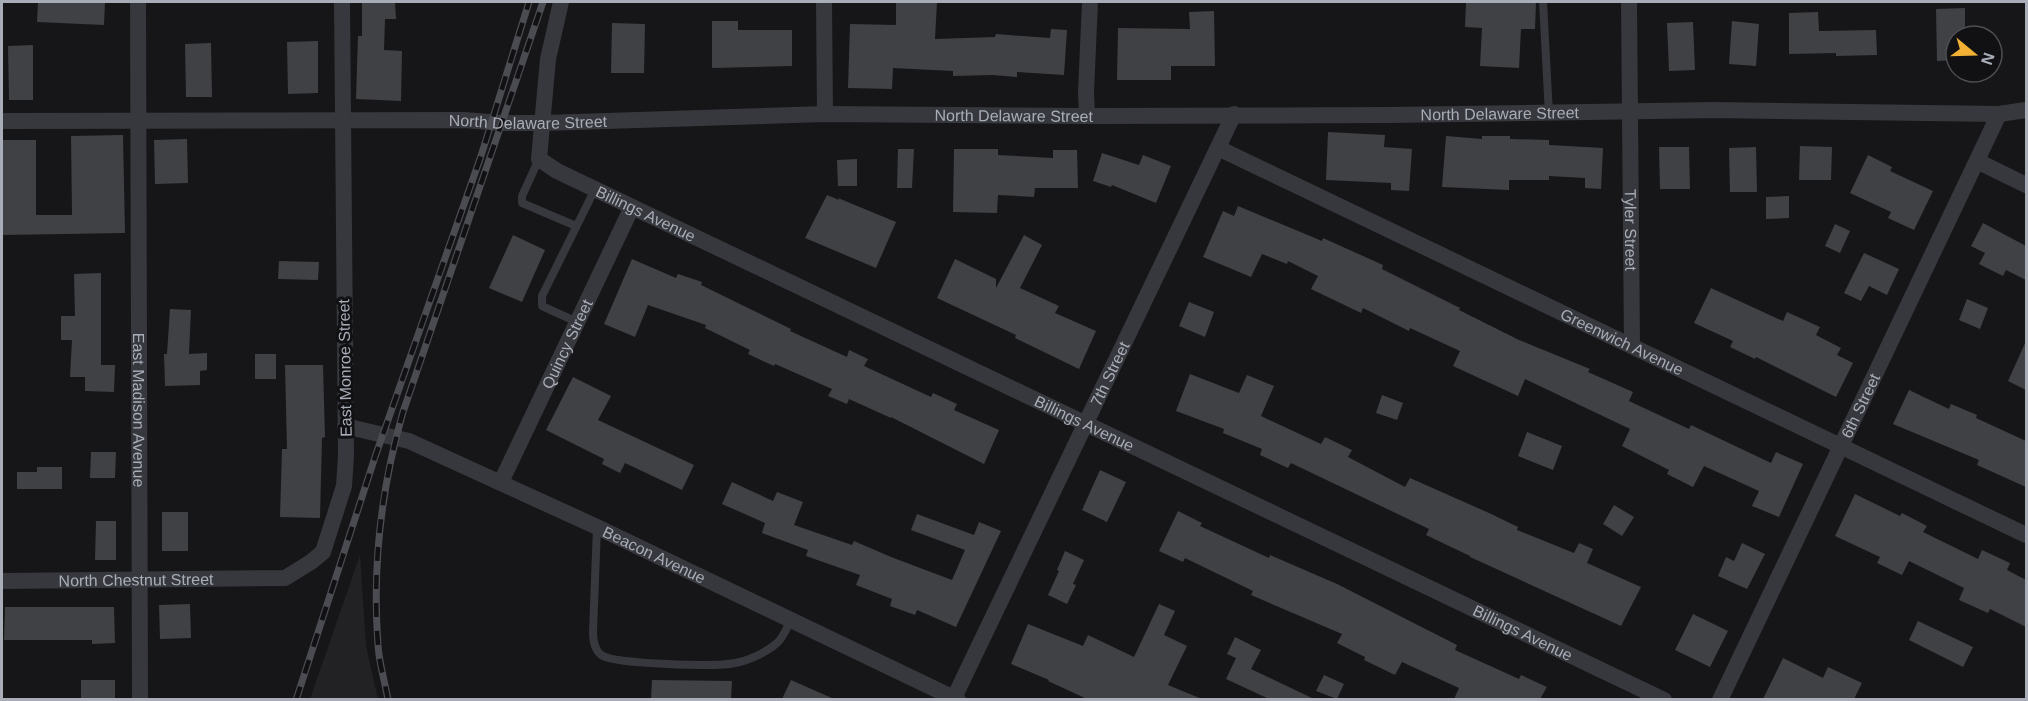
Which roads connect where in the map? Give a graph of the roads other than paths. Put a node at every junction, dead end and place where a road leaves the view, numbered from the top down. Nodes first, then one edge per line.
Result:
1 (138, 2) edge
2 (342, 2) edge
3 (561, 2) edge
4 (824, 2) edge
5 (1090, 2) edge
6 (1543, 2) edge
7 (1629, 2) edge
8 (2026, 110) edge
9 (1629, 113) junction
10 (825, 114) junction
11 (1234, 114) junction
12 (1549, 114) junction
13 (1999, 114) junction
14 (1087, 116) junction
15 (139, 120) junction
16 (343, 120) junction
17 (2, 121) edge
18 (543, 123) junction
19 (1218, 148) junction
20 (539, 159) junction
21 (1977, 161) junction
22 (2026, 185) edge
23 (595, 189) junction
24 (632, 207) junction
25 (576, 226) junction
26 (577, 322) junction
27 (1632, 346) junction
28 (1086, 423) junction
29 (345, 426) junction
30 (1841, 446) junction
31 (501, 482) junction
32 (597, 527) junction
33 (2026, 535) edge
34 (270, 579) joint
35 (2, 581) edge
36 (140, 581) junction
37 (791, 620) junction
38 (140, 699) edge
39 (955, 699) edge
40 (1664, 699) edge
41 (1720, 699) edge

1 - 15 street, East Madison Avenue
2 - 16 street, East Monroe Street
3 - 18 street
4 - 10 street
5 - 14 street
6 - 12 lane
7 - 9 street, Tyler Street
8 - 13 street, North Delaware Street
9 - 12 street, North Delaware Street
9 - 13 street, North Delaware Street
9 - 27 street, Tyler Street
10 - 14 street, North Delaware Street
10 - 18 street, North Delaware Street
11 - 12 street, North Delaware Street
11 - 14 street, North Delaware Street
11 - 19 street, 7th Street
13 - 21 street, 6th Street
15 - 16 street, North Delaware Street
15 - 17 street, North Delaware Street
15 - 36 street, East Madison Avenue
16 - 18 street, North Delaware Street
16 - 29 street, East Monroe Street
18 - 20 street
19 - 27 street, Greenwich Avenue
19 - 28 street, 7th Street
20 - 23 street, Billings Avenue
20 - 25 lane
21 - 22 street
21 - 30 street, 6th Street
23 - 24 street, Billings Avenue
23 - 25 lane
24 - 26 street, Quincy Street
24 - 28 street, Billings Avenue
25 - 26 lane
26 - 31 street, Quincy Street
27 - 30 street, Greenwich Avenue
28 - 39 street, 7th Street
28 - 40 street, Billings Avenue
29 - 31 street, Beacon Avenue
29 - 34 street, East Monroe Street
30 - 33 street, Greenwich Avenue
30 - 41 street, 6th Street
31 - 32 street, Beacon Avenue
32 - 37 street, Beacon Avenue
32 - 37 lane
34 - 36 street, North Chestnut Street
35 - 36 street, North Chestnut Street
36 - 38 street, East Madison Avenue
37 - 39 street, Beacon Avenue

